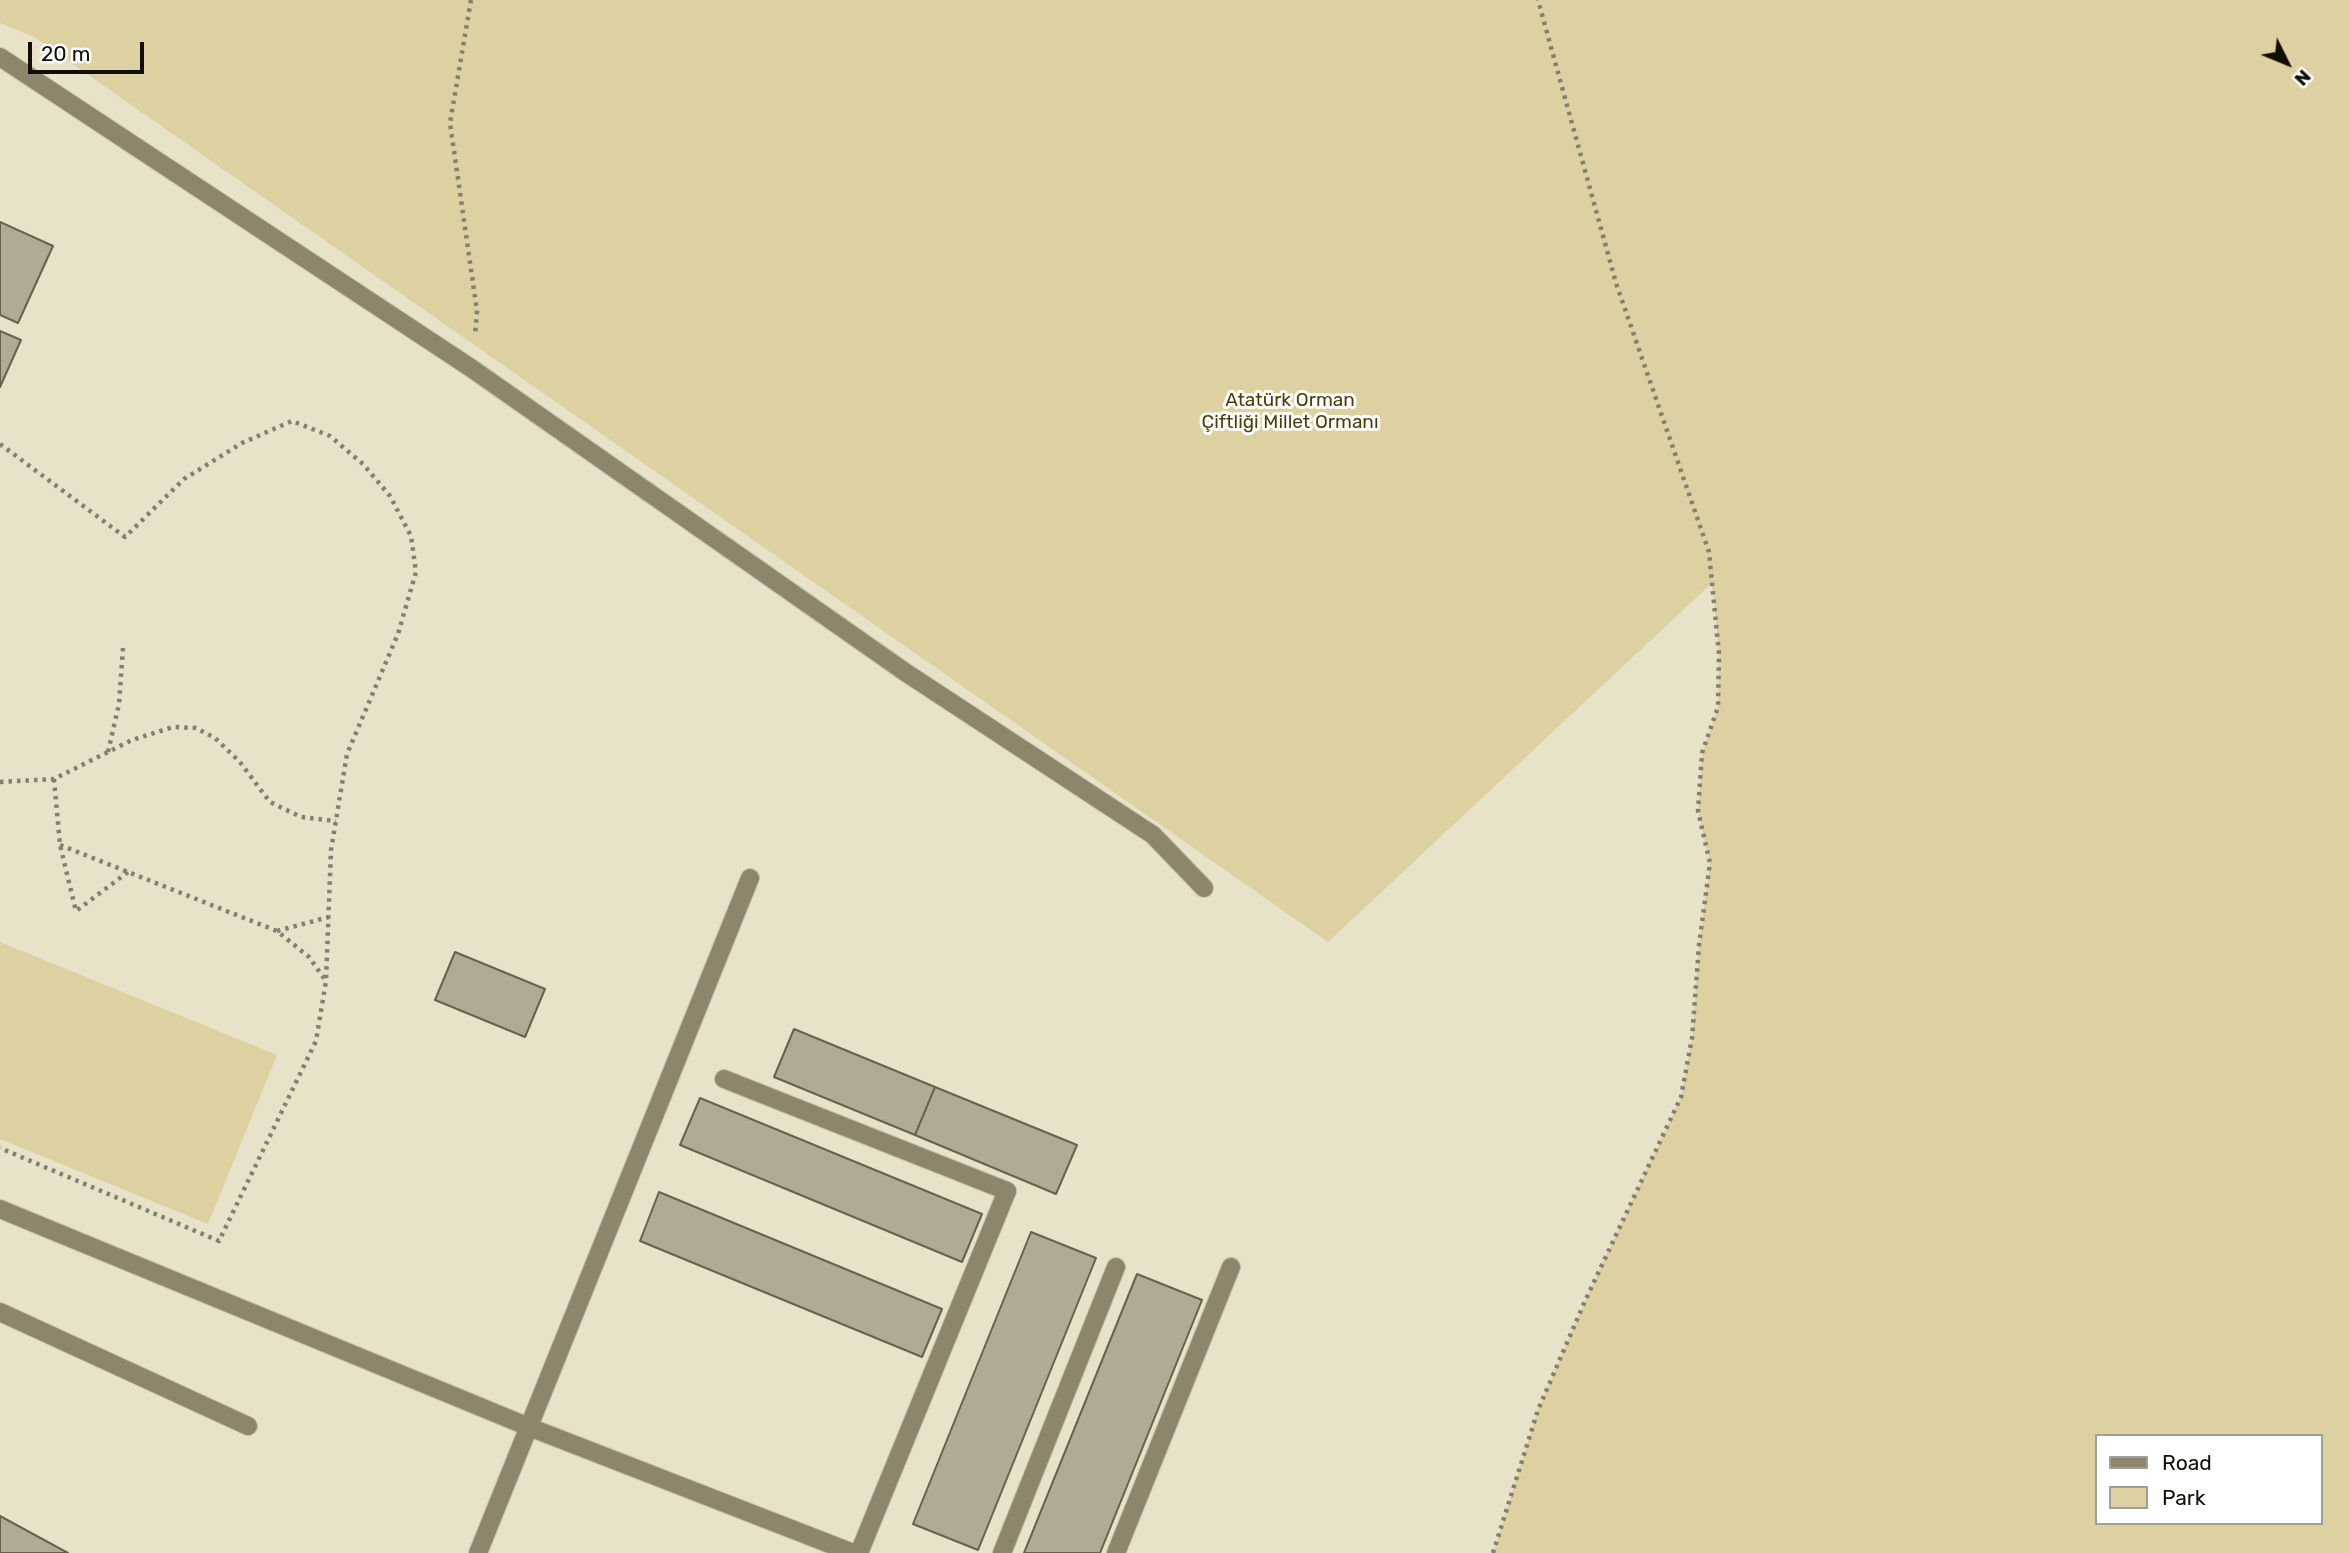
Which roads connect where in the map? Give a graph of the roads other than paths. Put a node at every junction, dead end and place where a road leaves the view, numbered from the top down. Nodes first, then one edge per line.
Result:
1 (0, 57) edge
2 (750, 878) dead end
3 (1204, 888) dead end
4 (724, 1079) dead end
5 (0, 1209) edge
6 (1116, 1266) dead end
7 (1231, 1267) dead end
8 (0, 1312) edge
9 (248, 1426) dead end
10 (529, 1427) junction
11 (478, 1553) edge
12 (853, 1553) edge
13 (859, 1553) edge
14 (1002, 1553) edge
15 (1116, 1553) edge

1 - 3 street
2 - 10 street
4 - 13 street
5 - 10 street
6 - 14 street
7 - 15 street
8 - 9 street
10 - 11 street
10 - 12 street

